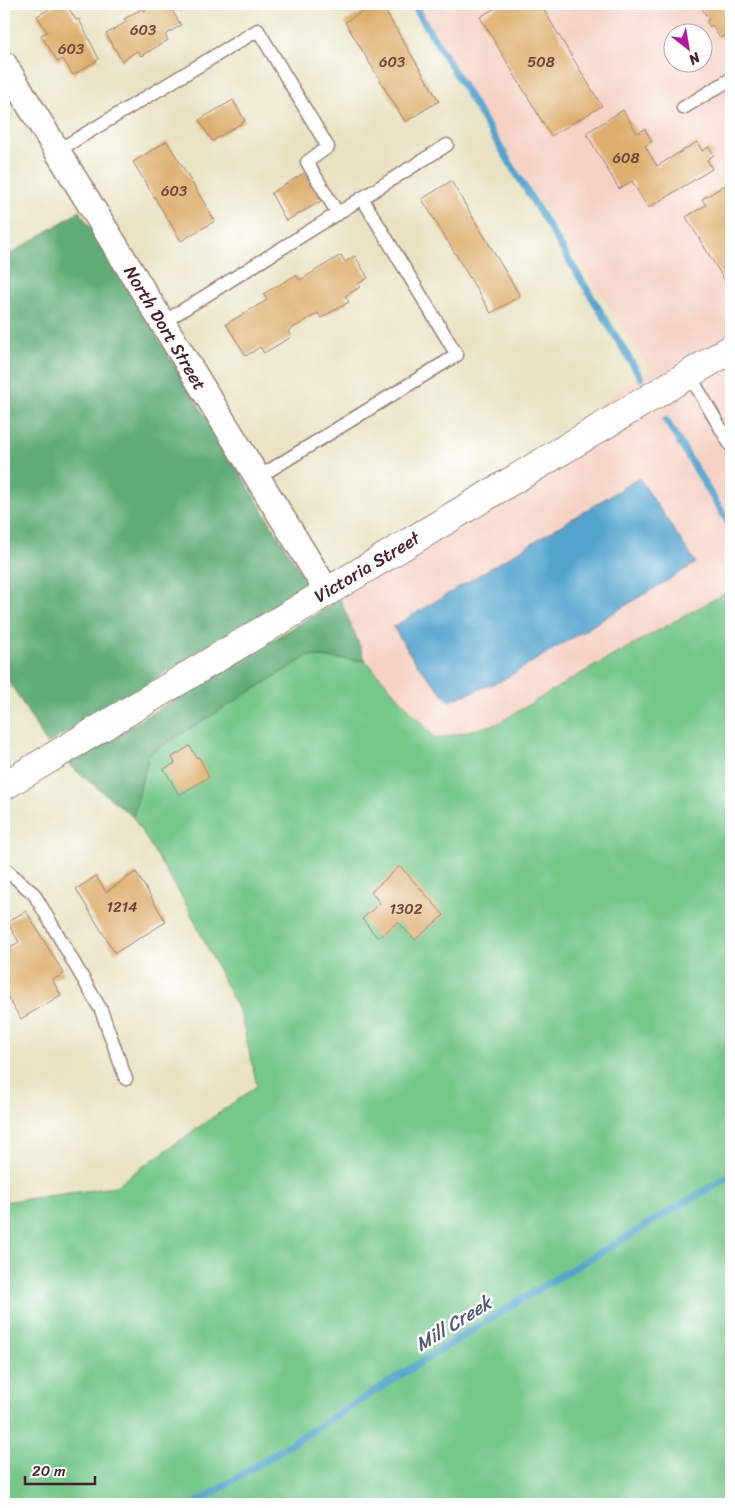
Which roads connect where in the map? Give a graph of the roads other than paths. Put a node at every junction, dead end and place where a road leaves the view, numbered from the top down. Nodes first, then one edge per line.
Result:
1 (4, 64) edge
2 (731, 79) edge
3 (683, 108) dead end
4 (447, 146) dead end
5 (57, 151) junction
6 (362, 198) junction
7 (338, 214) junction
8 (162, 323) junction
9 (731, 349) edge
10 (689, 374) junction
11 (731, 446) edge
12 (257, 478) junction
13 (326, 592) junction
14 (4, 786) edge
15 (4, 870) edge
16 (126, 1079) dead end

1 - 5 street, North Dort Street
2 - 3 lane
4 - 6 lane
5 - 7 lane
5 - 8 street, North Dort Street
6 - 7 lane
6 - 12 lane
7 - 8 lane
8 - 12 street, North Dort Street
9 - 10 street, Victoria Street
10 - 11 lane
10 - 13 street, Victoria Street
12 - 13 street, North Dort Street
13 - 14 street, Victoria Street
15 - 16 lane

